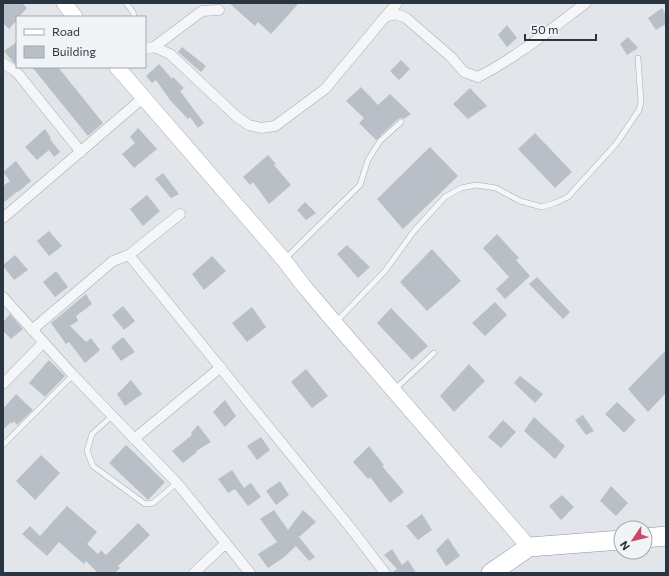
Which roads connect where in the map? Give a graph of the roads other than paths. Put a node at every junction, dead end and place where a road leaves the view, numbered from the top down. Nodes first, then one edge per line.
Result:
1 (126, 3) edge
2 (397, 3) edge
3 (586, 3) edge
4 (219, 10) dead end
5 (134, 16) edge
6 (386, 17) junction
7 (150, 48) edge
8 (638, 58) dead end
9 (3, 63) edge
10 (118, 68) edge
11 (17, 69) edge
12 (144, 97) junction
13 (400, 122) dead end
14 (80, 152) junction
15 (180, 214) dead end
16 (3, 218) edge
17 (129, 254) junction
18 (284, 260) junction
19 (3, 297) edge
20 (335, 323) junction
21 (32, 330) junction
22 (43, 343) junction
23 (434, 353) dead end
24 (220, 367) junction
25 (73, 375) junction
26 (3, 384) edge
27 (393, 391) junction
28 (112, 416) junction
29 (134, 439) junction
30 (3, 445) edge
31 (176, 483) junction
32 (666, 536) edge
33 (653, 537) edge
34 (613, 541) edge
35 (226, 543) junction
36 (528, 547) junction
37 (194, 573) edge
38 (250, 573) edge
39 (385, 573) edge
40 (491, 573) edge

1 - 5 lane
2 - 6 street
3 - 6 street
4 - 7 street
6 - 7 street
8 - 20 lane
9 - 11 street
10 - 12 main road
11 - 14 street
12 - 14 street
12 - 18 main road
13 - 18 lane
14 - 16 street
15 - 17 street
17 - 21 street
17 - 24 street
18 - 20 main road
19 - 21 street
20 - 27 main road
21 - 22 street
22 - 25 street
22 - 26 street
23 - 27 lane
24 - 29 street
24 - 39 street
25 - 28 street
25 - 30 lane
27 - 36 main road
28 - 29 street
28 - 31 lane
29 - 31 street
31 - 35 street
32 - 33 highway
34 - 36 highway
35 - 37 street
35 - 38 street
36 - 40 highway

